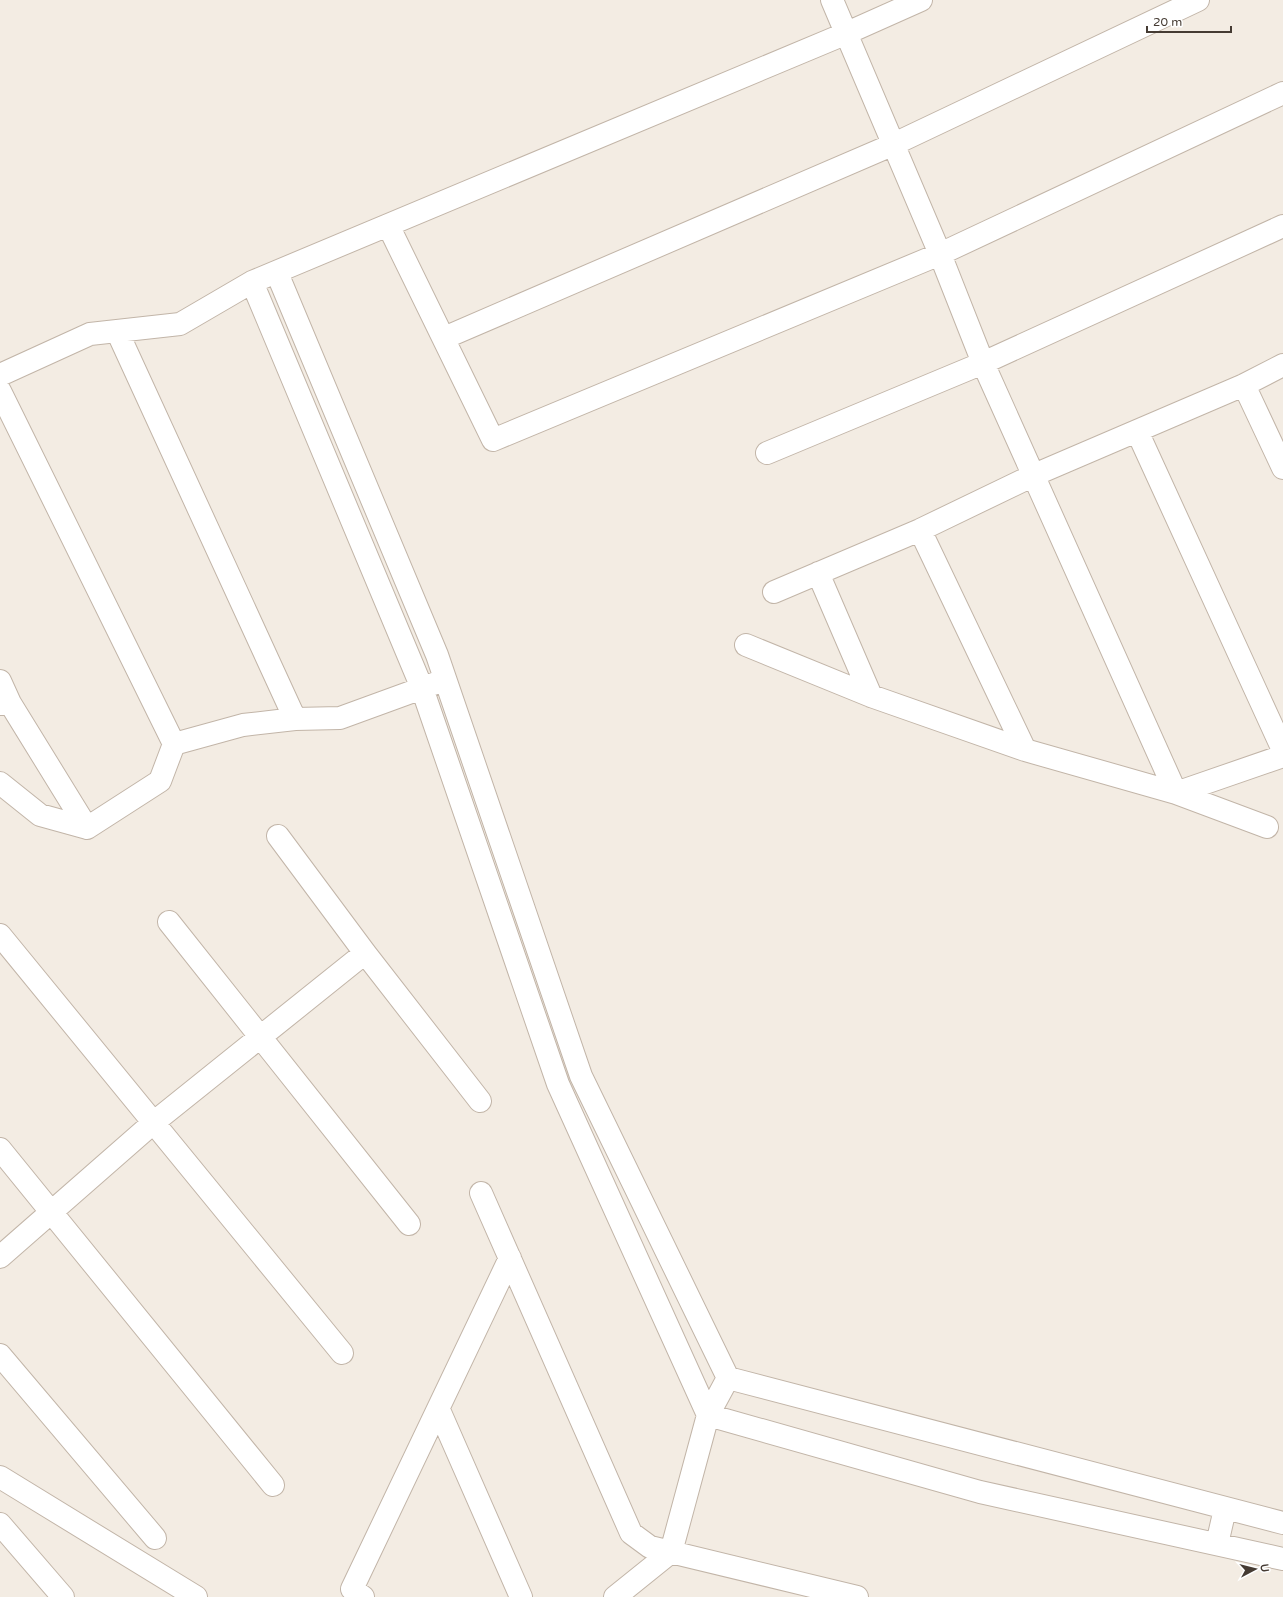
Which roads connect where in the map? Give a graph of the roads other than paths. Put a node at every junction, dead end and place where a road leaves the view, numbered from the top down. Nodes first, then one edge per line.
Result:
1 (832, 0) edge
2 (921, 0) edge
3 (1198, 0) edge
4 (848, 33) junction
5 (1283, 93) edge
6 (892, 145) junction
7 (388, 225) junction
8 (1283, 226) edge
9 (940, 254) junction
10 (277, 273) junction
11 (252, 282) junction
12 (117, 331) junction
13 (444, 338) junction
14 (983, 363) junction
15 (1283, 365) edge
16 (0, 375) edge
17 (1244, 384) junction
18 (0, 391) edge
19 (1137, 431) junction
20 (767, 453) dead end
21 (1283, 468) edge
22 (1034, 475) junction
23 (920, 530) junction
24 (818, 573) junction
25 (774, 592) dead end
26 (746, 645) dead end
27 (446, 680) junction
28 (0, 681) edge
29 (422, 688) junction
30 (871, 696) junction
31 (5, 704) edge
32 (295, 719) junction
33 (174, 744) junction
34 (1024, 750) junction
35 (1283, 750) edge
36 (1283, 756) edge
37 (0, 783) edge
38 (1176, 793) junction
39 (1267, 827) dead end
40 (87, 828) junction
41 (278, 836) dead end
42 (169, 922) dead end
43 (0, 935) edge
44 (365, 953) junction
45 (259, 1037) junction
46 (480, 1101) dead end
47 (153, 1122) junction
48 (0, 1149) edge
49 (481, 1193) dead end
50 (51, 1211) junction
51 (409, 1224) dead end
52 (0, 1257) edge
53 (510, 1258) junction
54 (342, 1353) dead end
55 (0, 1355) edge
56 (728, 1378) junction
57 (439, 1410) junction
58 (708, 1415) junction
59 (0, 1477) edge
60 (274, 1485) dead end
61 (1225, 1509) junction
62 (1283, 1523) edge
63 (0, 1524) edge
64 (155, 1538) dead end
65 (1218, 1544) junction
66 (671, 1552) junction
67 (1283, 1559) edge
68 (63, 1597) edge
69 (196, 1597) edge
70 (363, 1597) edge
71 (521, 1597) edge
72 (615, 1597) edge
73 (857, 1597) edge

1 - 4 street
2 - 4 street
3 - 6 street
4 - 6 street
4 - 7 street
5 - 9 street
6 - 9 street
6 - 13 street
7 - 10 street
7 - 13 street
8 - 14 street
9 - 13 street
9 - 14 street
10 - 11 street
10 - 27 street
11 - 12 street
11 - 29 street
12 - 16 street
12 - 32 street
14 - 20 street
14 - 22 street
15 - 17 street
17 - 19 street
17 - 21 street
18 - 33 street
19 - 22 street
19 - 35 street
22 - 23 street
22 - 38 street
23 - 24 street
23 - 34 street
24 - 25 street
24 - 30 street
26 - 30 street
27 - 29 street
27 - 56 street
28 - 31 street
29 - 32 street
29 - 58 street
30 - 34 street
31 - 40 street
32 - 33 street
33 - 40 street
34 - 38 street
36 - 38 street
37 - 40 street
38 - 39 street
41 - 44 street
42 - 45 street
43 - 47 street
44 - 45 street
44 - 46 street
45 - 47 street
45 - 51 street
47 - 50 street
47 - 54 street
48 - 50 street
49 - 53 street
50 - 52 street
50 - 60 street
53 - 57 street
53 - 66 street
55 - 64 street
56 - 58 street
56 - 61 street
57 - 70 street
57 - 71 street
58 - 65 street
58 - 66 street
59 - 69 street
61 - 62 street
61 - 65 street
63 - 68 street
65 - 67 street
66 - 72 street
66 - 73 street

